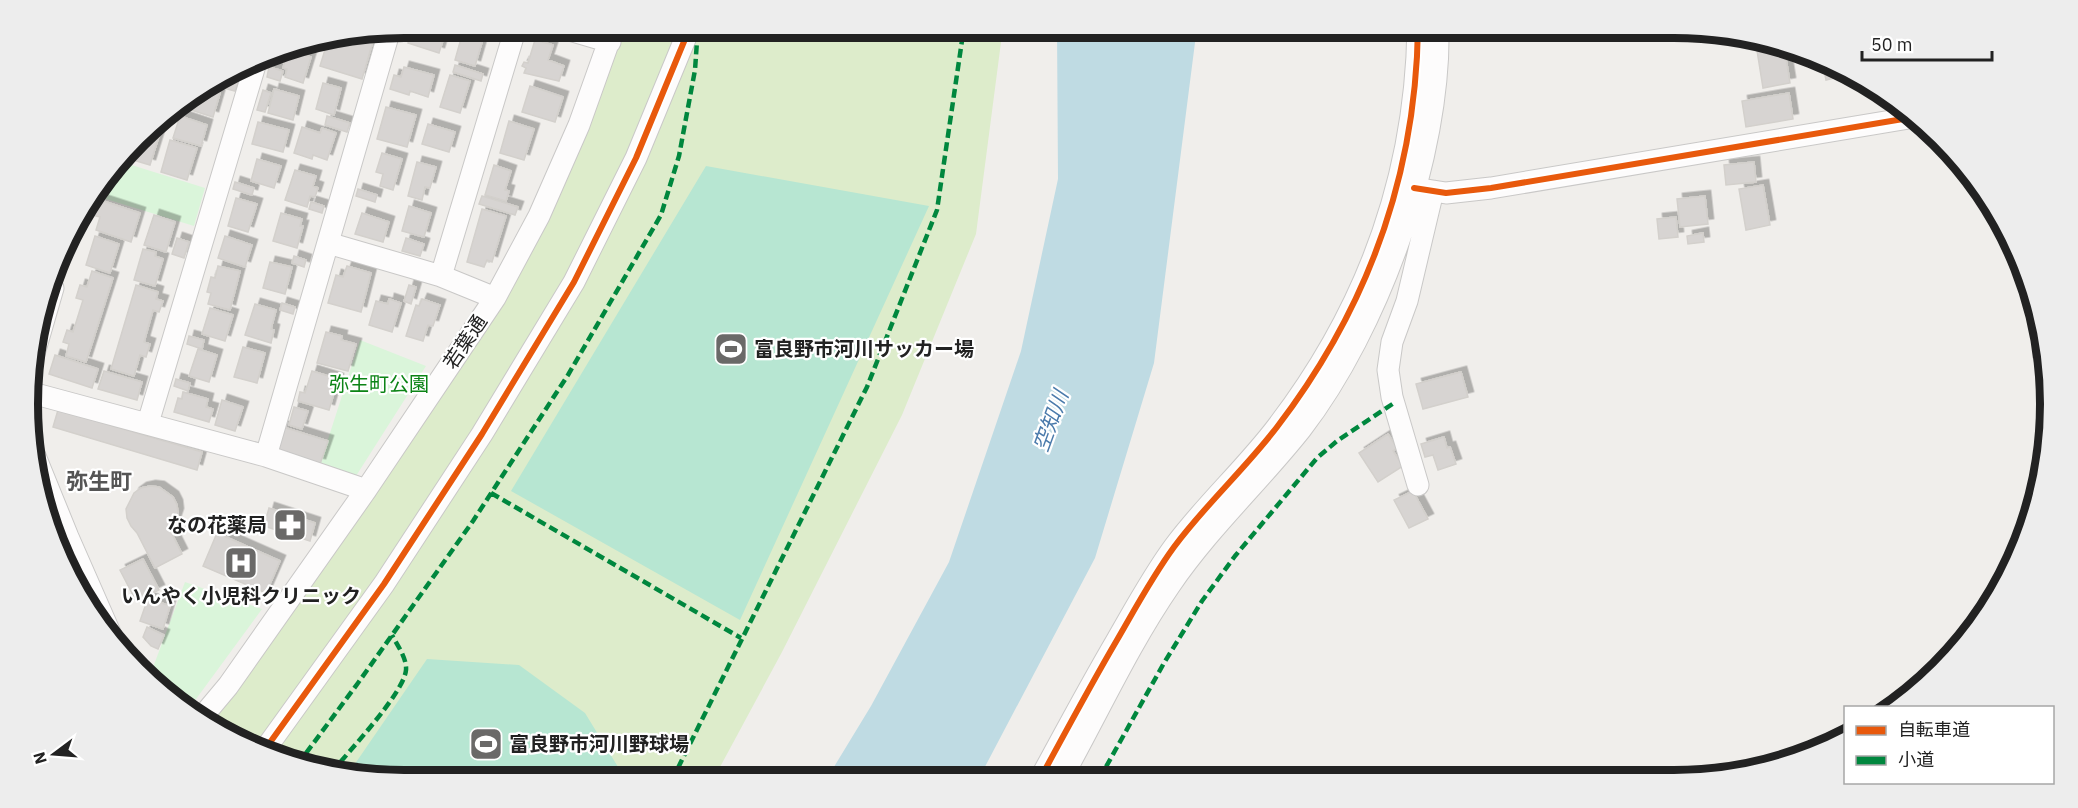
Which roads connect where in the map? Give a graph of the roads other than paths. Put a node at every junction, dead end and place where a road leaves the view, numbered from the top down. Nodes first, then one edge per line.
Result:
1 (513, 37) edge
2 (611, 37) edge
3 (686, 37) edge
4 (1418, 37) edge
5 (1437, 37) edge
6 (387, 38) edge
7 (254, 70) edge
8 (1904, 119) edge
9 (1424, 190) junction
10 (328, 243) junction
11 (441, 276) junction
12 (495, 298) junction
13 (38, 395) edge
14 (148, 423) junction
15 (266, 456) junction
16 (1418, 485) dead end
17 (366, 490) junction
18 (51, 504) edge
19 (64, 539) edge
20 (90, 593) edge
21 (206, 712) edge
22 (268, 745) edge
23 (1045, 770) edge
24 (1066, 770) edge

1 - 11 street
2 - 12 street, 若葉通
3 - 22 street
4 - 23 street
5 - 9 street
6 - 10 street
7 - 14 street
8 - 9 street
9 - 16 street
9 - 24 street
10 - 11 street
10 - 15 street
11 - 12 street
12 - 17 street, 若葉通
13 - 14 street
14 - 15 street
15 - 17 street
17 - 21 street, 若葉通
18 - 19 street
19 - 20 street

